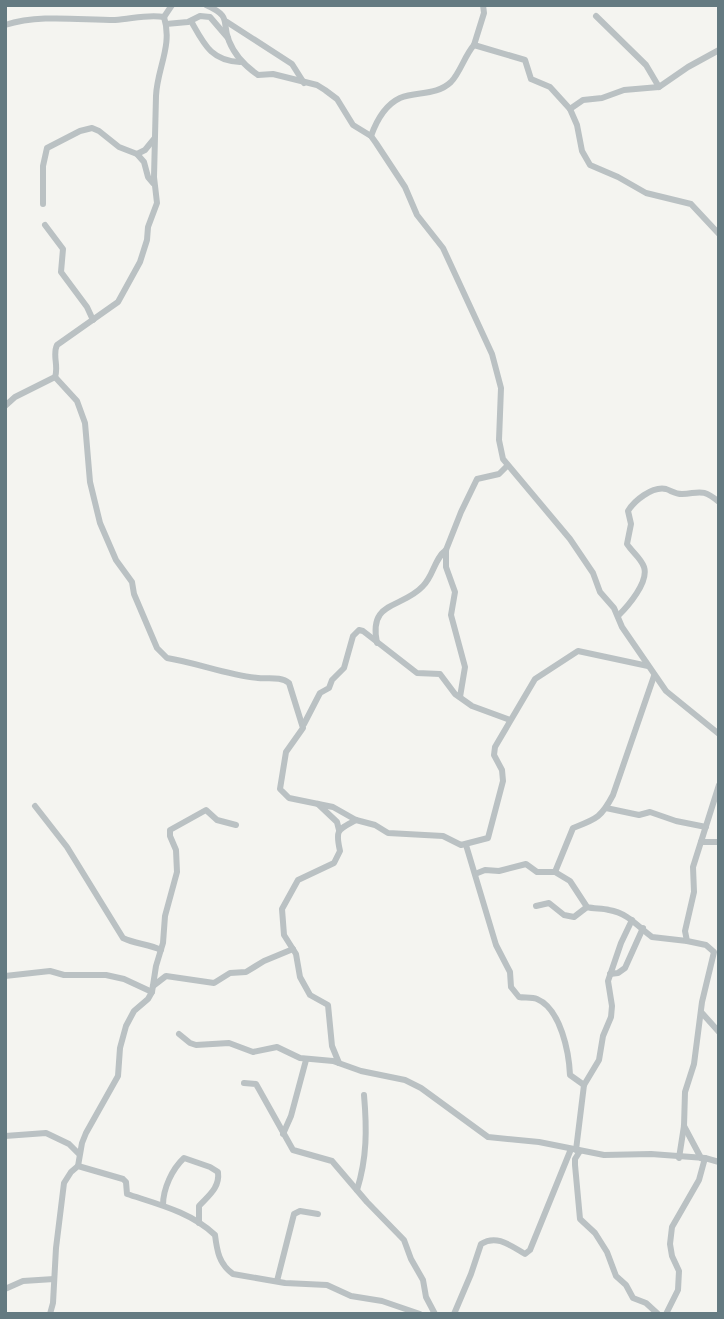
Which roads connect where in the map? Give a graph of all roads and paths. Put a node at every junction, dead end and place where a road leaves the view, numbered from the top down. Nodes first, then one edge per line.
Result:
1 (172, 5) edge
2 (206, 5) edge
3 (223, 5) edge
4 (483, 5) edge
5 (219, 12) junction
6 (596, 16) dead end
7 (165, 21) junction
8 (191, 21) junction
9 (227, 22) junction
10 (5, 25) edge
11 (228, 38) junction
12 (474, 45) junction
13 (719, 50) edge
14 (240, 62) junction
15 (304, 83) junction
16 (659, 87) junction
17 (570, 109) junction
18 (371, 136) junction
19 (155, 138) junction
20 (137, 154) junction
21 (154, 184) junction
22 (43, 204) dead end
23 (45, 225) dead end
24 (719, 234) edge
25 (93, 320) junction
26 (55, 377) junction
27 (5, 406) edge
28 (507, 466) junction
29 (719, 502) edge
30 (446, 550) junction
31 (618, 616) junction
32 (377, 643) junction
33 (648, 666) junction
34 (654, 676) junction
35 (460, 697) junction
36 (510, 720) junction
37 (303, 724) junction
38 (719, 734) edge
39 (719, 785) edge
40 (318, 804) junction
41 (35, 806) dead end
42 (606, 808) junction
43 (355, 820) junction
44 (236, 825) dead end
45 (706, 827) junction
46 (339, 831) junction
47 (701, 842) junction
48 (719, 842) edge
49 (466, 845) junction
50 (555, 872) junction
51 (475, 874) junction
52 (536, 906) dead end
53 (587, 907) junction
54 (632, 920) junction
55 (643, 928) junction
56 (687, 941) junction
57 (293, 949) junction
58 (162, 950) junction
59 (610, 974) junction
60 (5, 976) edge
61 (153, 989) junction
62 (701, 1011) junction
63 (719, 1032) edge
64 (179, 1034) dead end
65 (306, 1059) junction
66 (339, 1063) junction
67 (244, 1083) dead end
68 (584, 1085) junction
69 (364, 1096) dead end
70 (684, 1126) junction
71 (283, 1134) junction
72 (5, 1136) edge
73 (576, 1150) junction
74 (79, 1154) junction
75 (679, 1158) junction
76 (703, 1158) junction
77 (719, 1162) edge
78 (78, 1166) junction
79 (357, 1190) junction
80 (163, 1205) junction
81 (318, 1214) dead end
82 (199, 1223) junction
83 (54, 1279) junction
84 (277, 1281) junction
85 (5, 1289) edge
86 (50, 1314) edge
87 (421, 1314) edge
88 (435, 1314) edge
89 (454, 1314) edge
90 (658, 1314) edge
91 (666, 1314) edge

1 - 7 street
2 - 5 street
3 - 5 street
4 - 12 street
5 - 9 street
6 - 16 street
7 - 8 street
7 - 10 street
7 - 19 street
8 - 11 street
8 - 14 street
9 - 11 street
9 - 15 street
11 - 14 street
12 - 17 street
12 - 18 street
13 - 16 street
14 - 15 street
15 - 18 street
16 - 17 street
17 - 24 street
18 - 28 street
19 - 20 street
19 - 21 street
20 - 21 street
20 - 22 street
21 - 25 street
23 - 25 street
25 - 26 street
26 - 27 street
26 - 37 street
28 - 30 street
28 - 31 street
29 - 31 street
30 - 32 street
30 - 35 street
31 - 33 street
32 - 35 street
32 - 37 street
33 - 34 street
33 - 36 street
34 - 38 street
34 - 42 street
35 - 36 street
36 - 49 street
37 - 40 street
39 - 45 street
40 - 43 street
40 - 46 street
41 - 58 street
42 - 45 street
42 - 50 street
43 - 46 street
43 - 49 street
44 - 58 street
45 - 47 street
46 - 57 street
47 - 48 street
47 - 56 street
49 - 51 street
50 - 51 street
50 - 53 street
51 - 68 street
52 - 53 street
53 - 54 street
54 - 55 street
54 - 59 street
55 - 56 street
55 - 59 street
56 - 62 street
57 - 61 street
57 - 66 street
58 - 61 street
59 - 68 street
60 - 61 street
61 - 74 street
62 - 63 street
62 - 70 street
64 - 65 street
65 - 66 street
65 - 71 street
66 - 73 street
67 - 71 street
68 - 73 street
69 - 79 street
70 - 75 street
70 - 76 street
71 - 79 street
72 - 74 street
73 - 75 street
73 - 89 street
73 - 90 street
74 - 78 street
75 - 76 street
76 - 77 street
76 - 91 street
78 - 80 street
78 - 83 street
79 - 88 street
80 - 82 street
80 - 82 street
81 - 84 street
82 - 84 street
83 - 85 street
83 - 86 street
84 - 87 street

